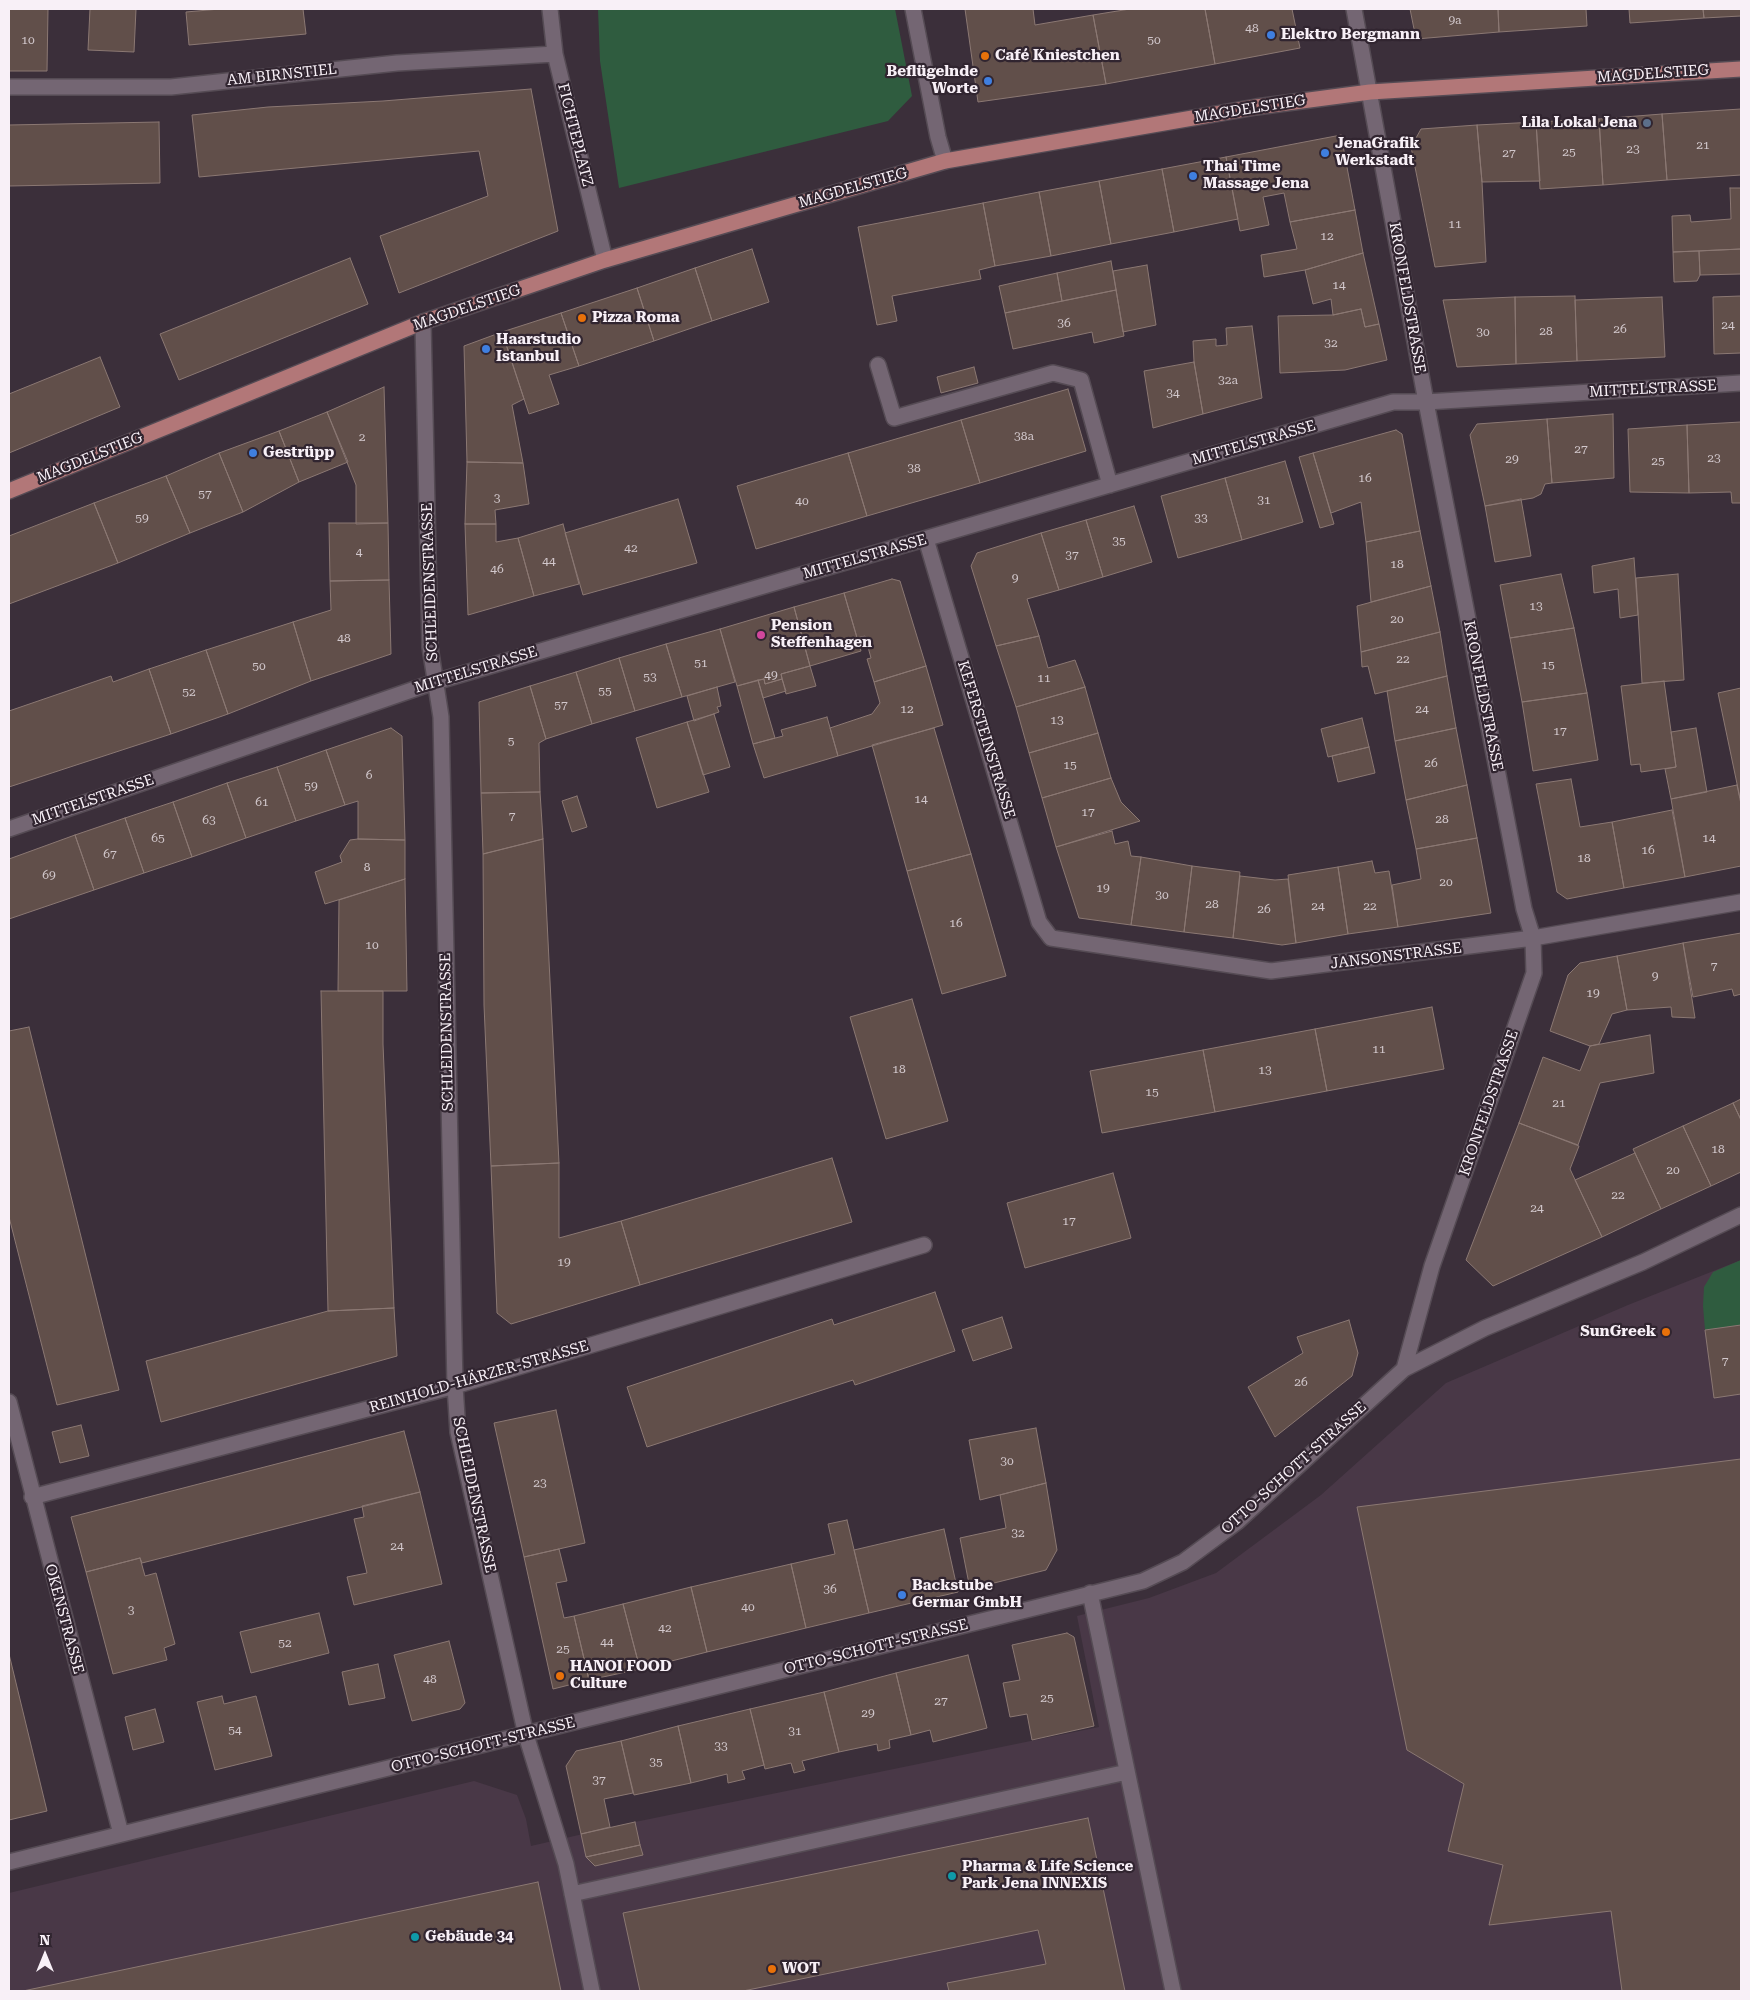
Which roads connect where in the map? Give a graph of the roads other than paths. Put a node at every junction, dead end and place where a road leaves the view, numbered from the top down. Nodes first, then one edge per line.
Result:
1 (550, 9) edge
2 (913, 9) edge
3 (1354, 9) edge
4 (555, 54) junction
5 (1741, 69) edge
6 (9, 87) edge
7 (1370, 92) junction
8 (945, 161) junction
9 (605, 260) junction
10 (423, 322) junction
11 (878, 365) dead end
12 (1741, 383) edge
13 (1426, 402) junction
14 (1110, 485) junction
15 (9, 491) edge
16 (926, 539) junction
17 (435, 682) junction
18 (9, 829) edge
19 (1741, 902) edge
20 (1051, 938) joint
21 (1534, 938) junction
22 (1741, 1215) edge
23 (924, 1245) dead end
24 (1404, 1369) junction
25 (455, 1386) junction
26 (9, 1402) edge
27 (32, 1497) junction
28 (1090, 1593) junction
29 (526, 1735) junction
30 (1127, 1772) junction
31 (121, 1834) junction
32 (9, 1862) edge
33 (572, 1894) junction
34 (592, 1991) edge
35 (1172, 1991) edge

1 - 4 street, FICHTEPLATZ
2 - 8 street
3 - 7 street, KRONFELDSTRASSE
4 - 6 street, AM BIRNSTIEL
4 - 9 street, FICHTEPLATZ
5 - 7 main road, MAGDELSTIEG
7 - 8 main road, MAGDELSTIEG
7 - 13 street, KRONFELDSTRASSE
8 - 9 main road, MAGDELSTIEG
9 - 10 main road, MAGDELSTIEG
10 - 15 main road, MAGDELSTIEG
10 - 17 street, SCHLEIDENSTRASSE
11 - 14 street
12 - 13 street, MITTELSTRASSE
13 - 14 street, MITTELSTRASSE
13 - 21 street, KRONFELDSTRASSE
14 - 16 street, MITTELSTRASSE
16 - 17 street, MITTELSTRASSE
16 - 20 street, KEFERSTEINSTRASSE
17 - 18 street, MITTELSTRASSE
17 - 25 street, SCHLEIDENSTRASSE
19 - 21 street, JANSONSTRASSE
20 - 21 street, JANSONSTRASSE
21 - 24 street, KRONFELDSTRASSE
22 - 24 street, OTTO-SCHOTT-STRASSE
23 - 25 street, REINHOLD-HÄRZER-STRASSE
24 - 28 street, OTTO-SCHOTT-STRASSE
25 - 27 street, REINHOLD-HÄRZER-STRASSE
25 - 29 street, SCHLEIDENSTRASSE
26 - 27 street, OKENSTRASSE
27 - 31 street, OKENSTRASSE
28 - 29 street, OTTO-SCHOTT-STRASSE
28 - 30 street
29 - 31 street, OTTO-SCHOTT-STRASSE
29 - 33 street, SCHLEIDENSTRASSE
30 - 33 street
30 - 35 street
31 - 32 street, OTTO-SCHOTT-STRASSE
33 - 34 street, SCHLEIDENSTRASSE

